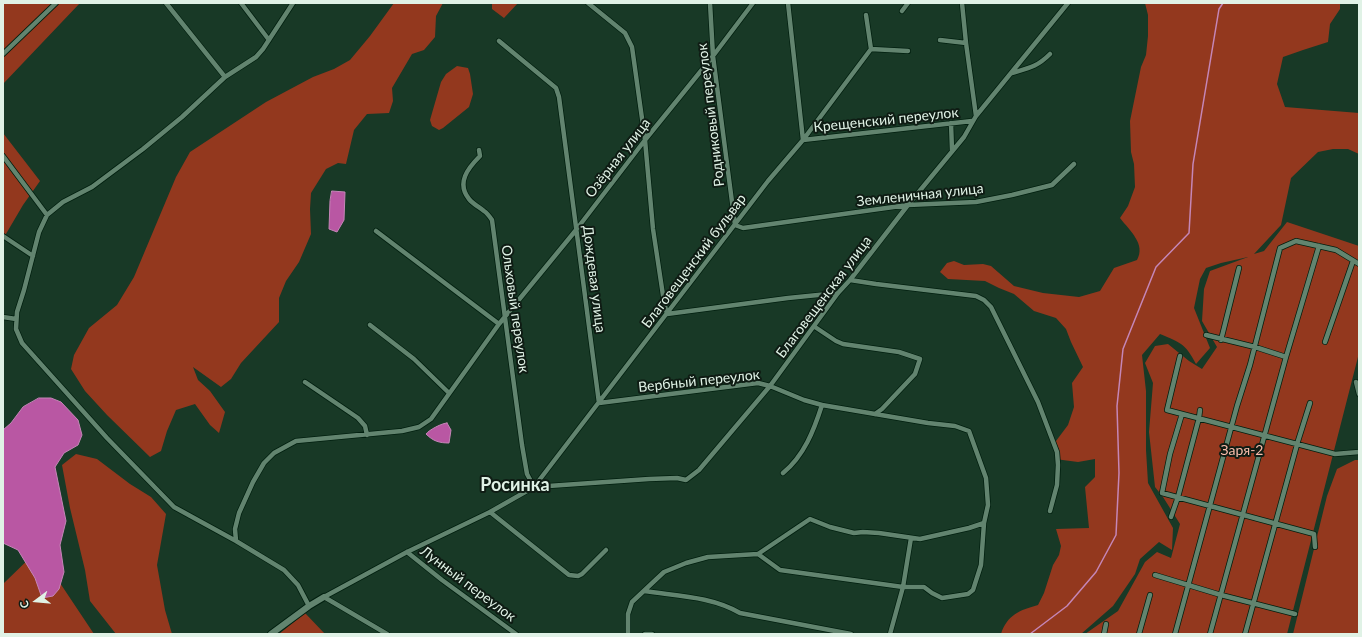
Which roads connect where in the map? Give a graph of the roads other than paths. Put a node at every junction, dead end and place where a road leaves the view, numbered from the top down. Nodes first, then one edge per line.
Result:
1 (56, 3) edge
2 (166, 3) edge
3 (241, 3) edge
4 (293, 3) edge
5 (588, 3) edge
6 (710, 3) edge
7 (753, 3) edge
8 (788, 3) edge
9 (908, 3) edge
10 (962, 3) edge
11 (1068, 3) edge
12 (902, 11) dead end
13 (866, 15) dead end
14 (269, 40) junction
15 (940, 40) dead end
16 (499, 41) dead end
17 (966, 43) junction
18 (871, 49) junction
19 (908, 51) dead end
20 (3, 54) edge
21 (1050, 54) dead end
22 (713, 56) junction
23 (1012, 73) junction
24 (225, 77) junction
25 (976, 116) junction
26 (972, 121) junction
27 (951, 124) junction
28 (645, 140) junction
29 (803, 140) junction
30 (479, 150) dead end
31 (952, 150) junction
32 (3, 156) edge
33 (1074, 164) dead end
34 (908, 205) junction
35 (47, 215) junction
36 (735, 225) junction
37 (576, 230) junction
38 (376, 231) dead end
39 (3, 236) edge
40 (1319, 246) junction
41 (33, 256) junction
42 (1353, 261) junction
43 (1359, 264) edge
44 (1239, 268) dead end
45 (850, 280) junction
46 (838, 293) junction
47 (667, 314) junction
48 (3, 317) edge
49 (505, 317) junction
50 (16, 319) junction
51 (499, 324) junction
52 (370, 325) dead end
53 (815, 327) junction
54 (1206, 335) dead end
55 (1221, 340) junction
56 (1325, 342) dead end
57 (1254, 347) junction
58 (1180, 356) dead end
59 (1286, 357) junction
60 (305, 382) dead end
61 (1356, 382) dead end
62 (770, 386) junction
63 (449, 393) junction
64 (1359, 394) edge
65 (1310, 402) dead end
66 (599, 403) junction
67 (822, 405) junction
68 (1200, 410) dead end
69 (874, 414) junction
70 (1182, 414) junction
71 (1199, 418) junction
72 (1232, 426) junction
73 (367, 435) junction
74 (1265, 436) junction
75 (1297, 445) junction
76 (1359, 452) edge
77 (783, 473) dead end
78 (534, 487) junction
79 (1178, 497) junction
80 (1210, 506) junction
81 (1050, 511) dead end
82 (490, 512) junction
83 (1242, 515) junction
84 (1171, 517) dead end
85 (984, 523) junction
86 (1276, 524) junction
87 (910, 538) junction
88 (236, 541) junction
89 (1316, 547) dead end
90 (606, 550) dead end
91 (407, 552) junction
92 (758, 554) junction
93 (1155, 575) dead end
94 (1189, 585) junction
95 (903, 587) junction
96 (644, 591) junction
97 (1150, 595) dead end
98 (1221, 595) junction
99 (324, 597) junction
100 (1254, 603) junction
101 (309, 606) junction
102 (1295, 614) dead end
103 (1106, 624) dead end
104 (271, 634) edge
105 (387, 634) edge
106 (516, 634) edge
107 (628, 634) edge
108 (645, 634) edge
109 (652, 634) edge
110 (851, 634) edge
111 (890, 634) edge
112 (1104, 634) edge
113 (1139, 634) edge
114 (1175, 634) edge
115 (1210, 634) edge
116 (1245, 634) edge

1 - 20 street
2 - 24 street
3 - 14 street
4 - 14 street
5 - 28 street
6 - 22 street, Родниковый переулок
7 - 22 street, Озёрная улица
8 - 29 street
9 - 12 street
10 - 17 street
11 - 23 street, Благовещенская улица
13 - 18 street
14 - 24 street
15 - 17 street
16 - 37 street, Дождевая улица
17 - 25 street
18 - 19 street
18 - 29 street, Благовещенский бульвар
21 - 23 street
22 - 28 street, Озёрная улица
22 - 36 street, Родниковый переулок
23 - 25 street, Благовещенская улица
24 - 35 street
25 - 26 street, Благовещенская улица
26 - 27 street, Крещенский переулок
26 - 31 street, Благовещенская улица
27 - 29 street, Крещенский переулок
27 - 31 street
28 - 37 street, Озёрная улица
28 - 47 street
29 - 36 street, Благовещенский бульвар
30 - 49 street, Ольховый переулок
31 - 34 street, Благовещенская улица
32 - 35 street
33 - 34 street, Земленичная улица
34 - 36 street, Земленичная улица
34 - 45 street, Благовещенская улица
35 - 41 street
36 - 47 street, Благовещенский бульвар
37 - 49 street, Озёрная улица
37 - 66 street, Дождевая улица
38 - 51 street
39 - 41 street
40 - 42 street
40 - 57 street
40 - 59 street
41 - 50 street
42 - 43 street
42 - 56 street
44 - 55 street
45 - 46 street, Благовещенская улица
45 - 81 street
46 - 47 street
46 - 53 street, Благовещенская улица
47 - 66 street, Благовещенский бульвар
48 - 50 street
49 - 51 street, Озёрная улица
49 - 78 street, Ольховый переулок
50 - 88 street
51 - 63 street, Озёрная улица
52 - 63 street
53 - 62 street, Благовещенская улица
53 - 69 street
54 - 55 street
55 - 57 street
57 - 59 street
57 - 72 street
58 - 70 street
59 - 74 street
60 - 73 street
61 - 64 street
62 - 66 street, Вербный переулок
62 - 67 street, Вербный переулок
62 - 78 street, Благовещенская улица
63 - 73 street, Озёрная улица
65 - 75 street
66 - 78 street, Благовещенский бульвар
67 - 69 street, Вербный переулок
67 - 77 street
68 - 71 street
69 - 85 street, Вербный переулок
70 - 71 street
70 - 79 street
71 - 72 street
71 - 79 street
72 - 74 street
72 - 80 street
73 - 88 street, Озёрная улица
74 - 75 street
74 - 83 street
75 - 76 street
75 - 86 street
78 - 82 street
79 - 80 street
79 - 84 street
80 - 83 street
80 - 94 street
82 - 90 street
82 - 91 street
83 - 86 street
83 - 98 street
85 - 87 street
85 - 95 street
86 - 89 street
86 - 100 street
87 - 92 street
87 - 95 street
88 - 101 street
91 - 99 street
91 - 106 street, Лунный переулок
92 - 95 street
92 - 96 street
93 - 94 street
94 - 98 street
94 - 114 street
95 - 111 street
96 - 107 street
96 - 110 street
97 - 113 street
98 - 100 street
98 - 115 street
99 - 101 street
99 - 105 street
100 - 102 street
100 - 116 street
101 - 104 street
103 - 112 street
108 - 109 street

